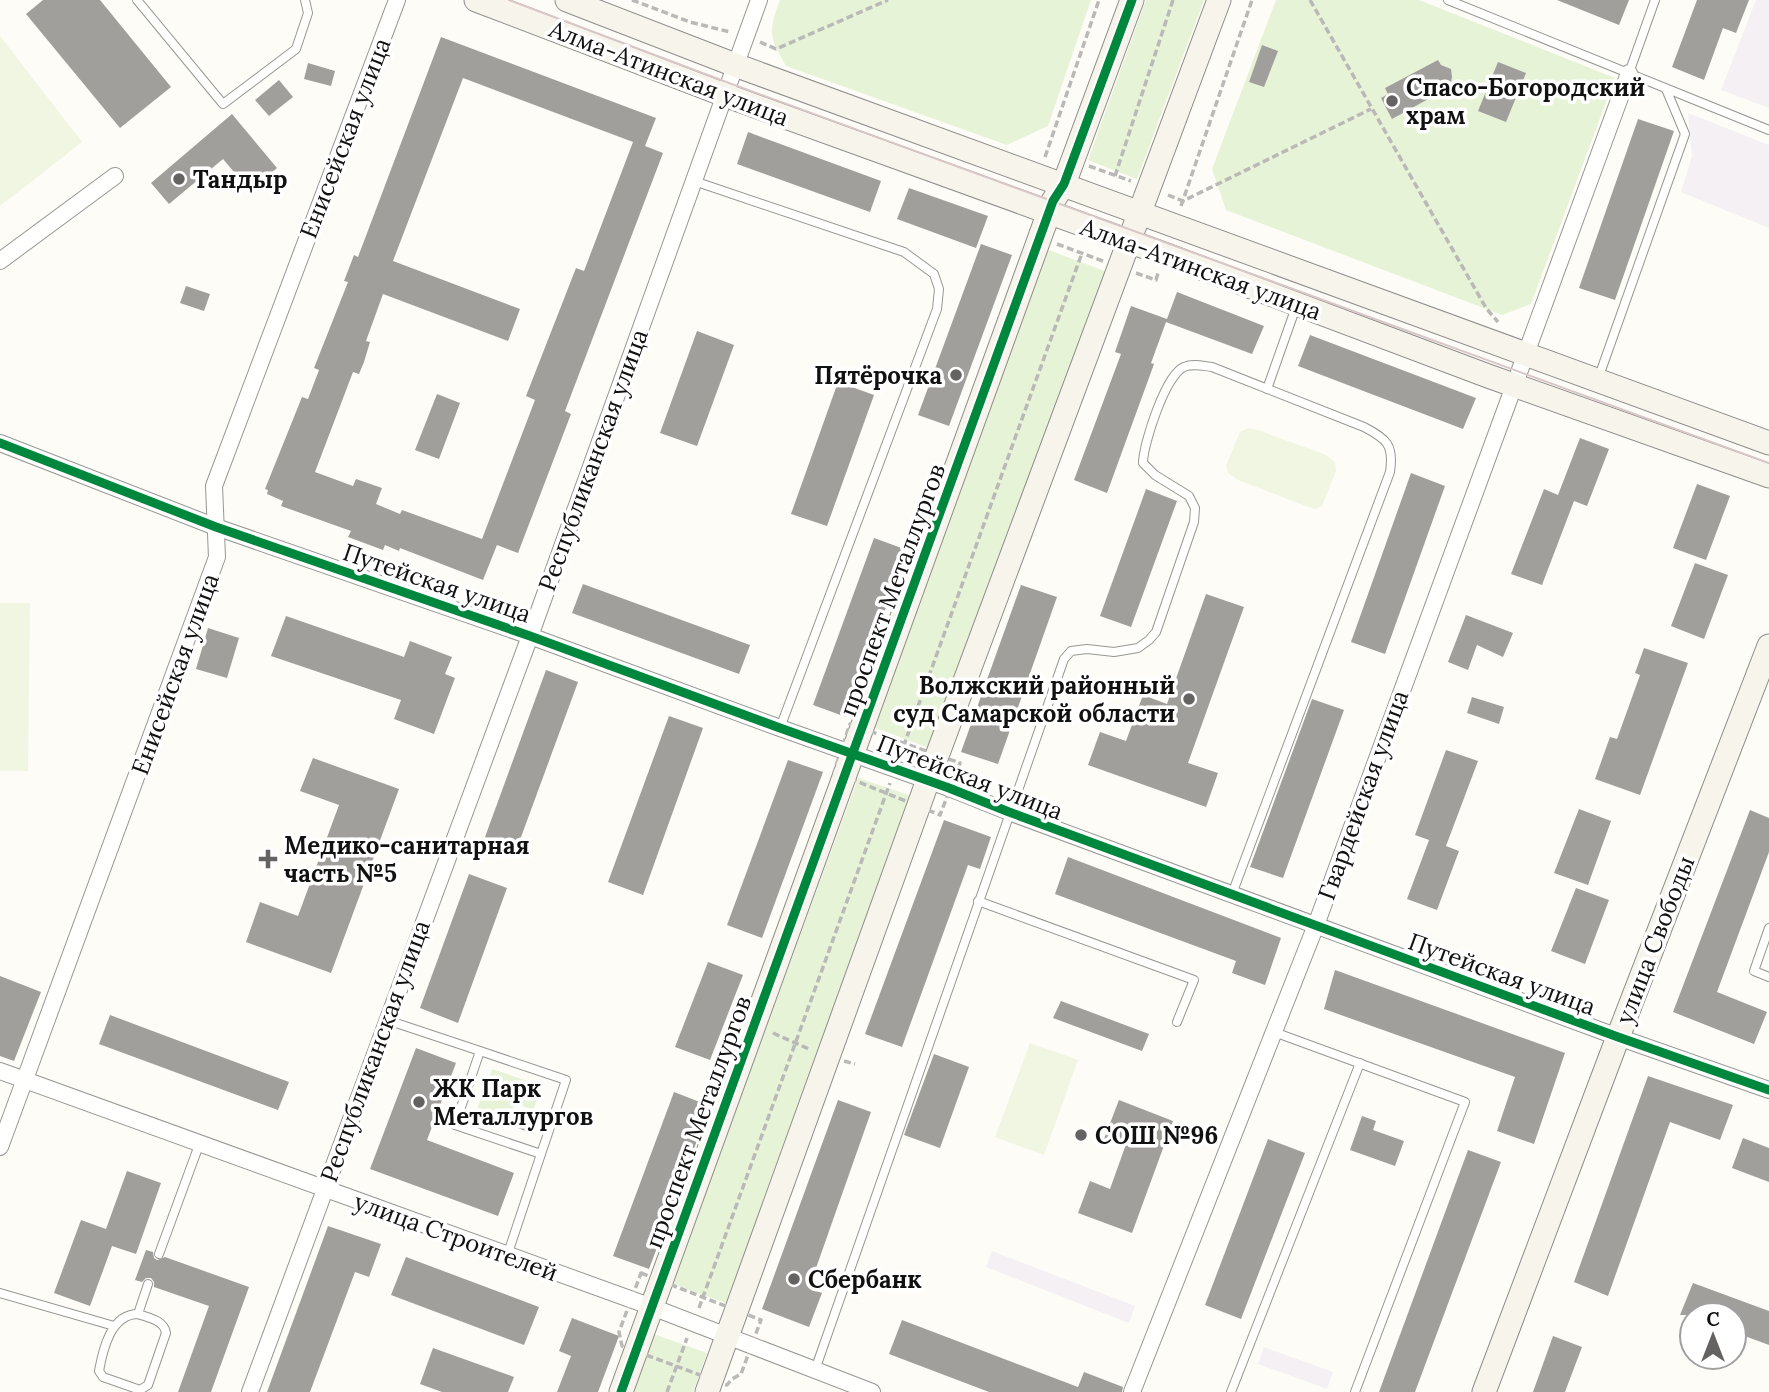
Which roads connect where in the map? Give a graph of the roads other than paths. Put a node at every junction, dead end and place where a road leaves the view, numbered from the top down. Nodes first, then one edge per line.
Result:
1 (137, 0) edge
2 (304, 0) edge
3 (397, 0) edge
4 (476, 0) edge
5 (567, 0) edge
6 (759, 0) edge
7 (1132, 0) edge
8 (1219, 0) edge
9 (1448, 0) edge
10 (1655, 0) edge
11 (735, 65) junction
12 (1629, 74) junction
13 (1667, 89) junction
14 (725, 95) junction
15 (1769, 130) edge
16 (115, 176) dead end
17 (694, 181) junction
18 (1064, 184) junction
19 (1140, 212) junction
20 (1049, 213) junction
21 (1130, 241) junction
22 (0, 261) edge
23 (1297, 304) junction
24 (1527, 353) junction
25 (1598, 379) junction
26 (1513, 384) junction
27 (1267, 389) junction
28 (0, 443) edge
29 (1769, 443) edge
30 (1769, 476) edge
31 (216, 527) junction
32 (530, 636) junction
33 (1769, 646) edge
34 (780, 728) junction
35 (853, 753) junction
36 (928, 780) junction
37 (1009, 812) junction
38 (1232, 894) junction
39 (978, 901) junction
40 (1316, 925) junction
41 (1769, 928) edge
42 (1769, 977) edge
43 (387, 1020) junction
44 (1177, 1022) dead end
45 (1274, 1032) junction
46 (1618, 1037) junction
47 (480, 1051) junction
48 (1360, 1063) junction
49 (0, 1071) edge
50 (25, 1081) junction
51 (1769, 1090) edge
52 (199, 1145) junction
53 (0, 1147) edge
54 (541, 1154) junction
55 (324, 1190) junction
56 (159, 1254) dead end
57 (507, 1256) junction
58 (148, 1284) dead end
59 (0, 1293) edge
60 (652, 1307) junction
61 (138, 1314) junction
62 (114, 1326) junction
63 (727, 1337) junction
64 (815, 1370) junction
65 (717, 1383) edge
66 (250, 1392) edge
67 (621, 1392) edge
68 (872, 1392) edge
69 (1132, 1392) edge
70 (1231, 1392) edge
71 (1355, 1392) edge
72 (1484, 1392) edge

1 - 2 lane
3 - 31 street, Енисейская улица
4 - 14 street, Алма-Атинская улица
5 - 11 street, Алма-Атинская улица
6 - 11 street, Республиканская улица
7 - 18 street, проспект Металлургов
8 - 19 street
9 - 12 lane
10 - 12 lane
11 - 14 street, Республиканская улица
11 - 18 street, Алма-Атинская улица
12 - 13 lane
12 - 24 street, Гвардейская улица
13 - 15 lane
13 - 25 lane
14 - 17 street, Республиканская улица
14 - 20 street, Алма-Атинская улица
16 - 22 street
17 - 32 street, Республиканская улица
17 - 34 lane
18 - 19 street, Алма-Атинская улица
18 - 20 street, проспект Металлургов
19 - 21 street
19 - 24 street, Алма-Атинская улица
20 - 21 street, Алма-Атинская улица
20 - 35 street, проспект Металлургов
21 - 23 street, Алма-Атинская улица
21 - 36 street
23 - 26 street, Алма-Атинская улица
23 - 27 lane
24 - 25 street, Алма-Атинская улица
24 - 26 street, Гвардейская улица
25 - 29 street, Алма-Атинская улица
26 - 30 street, Алма-Атинская улица
26 - 40 street, Гвардейская улица
27 - 37 lane
27 - 38 lane
28 - 31 street, Путейская улица
31 - 32 street, Путейская улица
31 - 50 street, Енисейская улица
32 - 34 street, Путейская улица
32 - 43 street, Республиканская улица
33 - 46 street, улица Свободы
34 - 35 street, Путейская улица
35 - 36 street, Путейская улица
35 - 60 street, проспект Металлургов
36 - 37 street, Путейская улица
36 - 63 street
37 - 38 street, Путейская улица
37 - 39 lane
38 - 40 street, Путейская улица
39 - 44 lane
39 - 64 lane
40 - 45 street, Гвардейская улица
40 - 46 street, Путейская улица
41 - 42 lane
43 - 47 lane
43 - 55 street, Республиканская улица
45 - 48 lane
45 - 69 street, Гвардейская улица
46 - 51 street, Путейская улица
46 - 72 street, улица Свободы
47 - 54 lane
47 - 54 lane
48 - 70 lane
48 - 71 lane
49 - 50 street, улица Строителей
50 - 52 street, улица Строителей
50 - 53 street, Енисейская улица
52 - 55 street, улица Строителей
52 - 56 lane
54 - 57 lane
55 - 57 street, улица Строителей
55 - 66 street, Республиканская улица
57 - 60 street, улица Строителей
58 - 61 lane
59 - 62 lane
60 - 63 street, улица Строителей
60 - 67 street, проспект Металлургов
61 - 62 lane
61 - 62 lane
63 - 64 street, улица Строителей
63 - 65 street
64 - 68 street, улица Строителей

